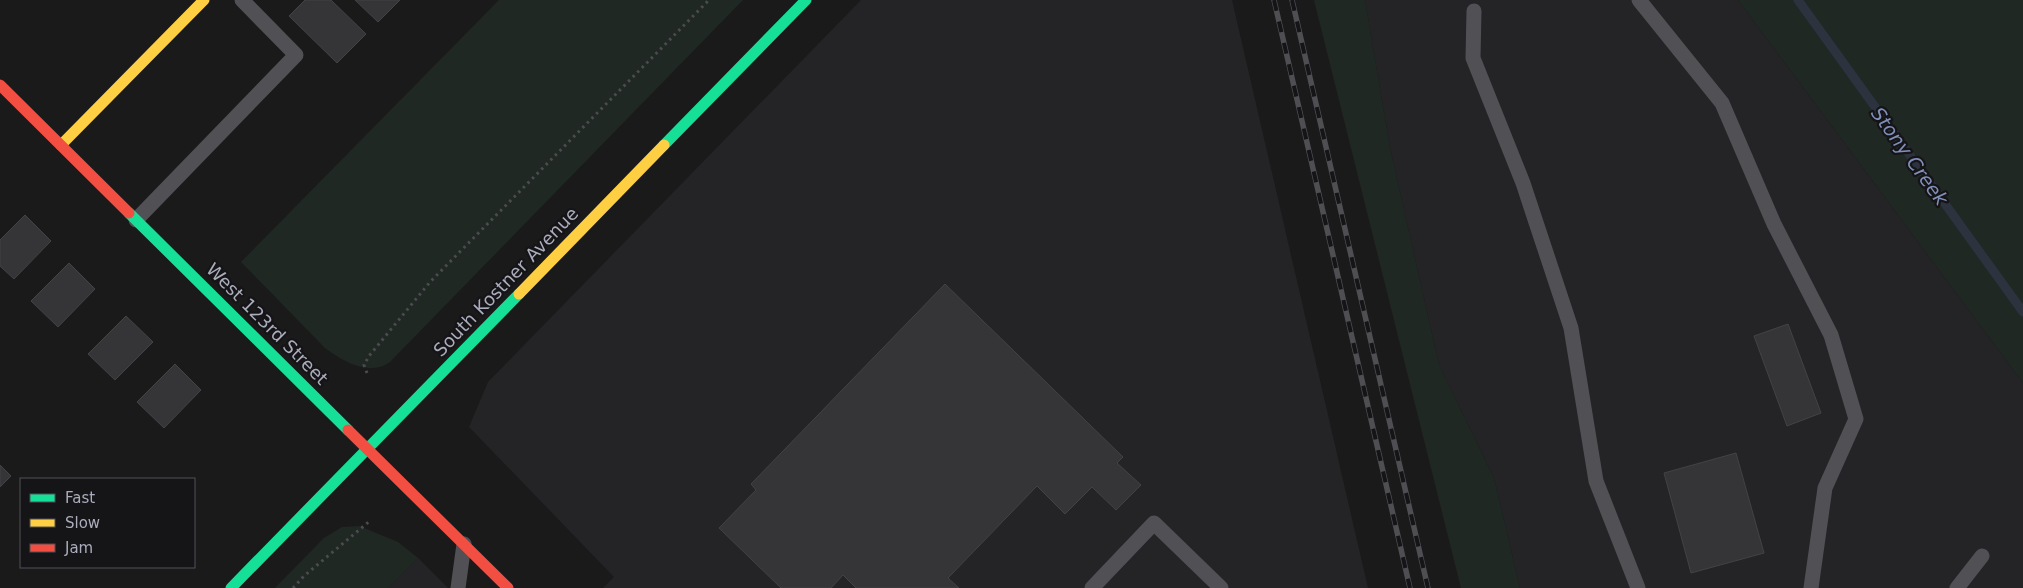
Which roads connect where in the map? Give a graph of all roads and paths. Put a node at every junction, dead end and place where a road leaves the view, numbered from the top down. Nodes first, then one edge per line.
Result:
1 (204, 0) edge
2 (242, 0) edge
3 (709, 0) edge
4 (806, 0) edge
5 (1639, 0) edge
6 (1474, 11) dead end
7 (0, 85) edge
8 (61, 145) junction
9 (136, 220) junction
10 (367, 374) dead end
11 (367, 448) junction
12 (371, 520) dead end
13 (464, 544) junction
14 (1982, 556) dead end
15 (231, 588) edge
16 (294, 588) edge
17 (458, 588) edge
18 (508, 588) edge
19 (1092, 588) edge
20 (1221, 588) edge
21 (1638, 588) edge
22 (1811, 588) edge
23 (1957, 588) edge

1 - 8 street
2 - 9 lane
3 - 10 path
4 - 11 street, South Kostner Avenue
5 - 22 lane
6 - 21 lane
7 - 8 street, West 123rd Street
8 - 9 street, West 123rd Street
9 - 11 street, West 123rd Street
11 - 13 street, West 123rd Street
11 - 15 street, South Kostner Avenue
12 - 16 path
13 - 17 lane
13 - 18 street, West 123rd Street
14 - 23 lane
19 - 20 lane

